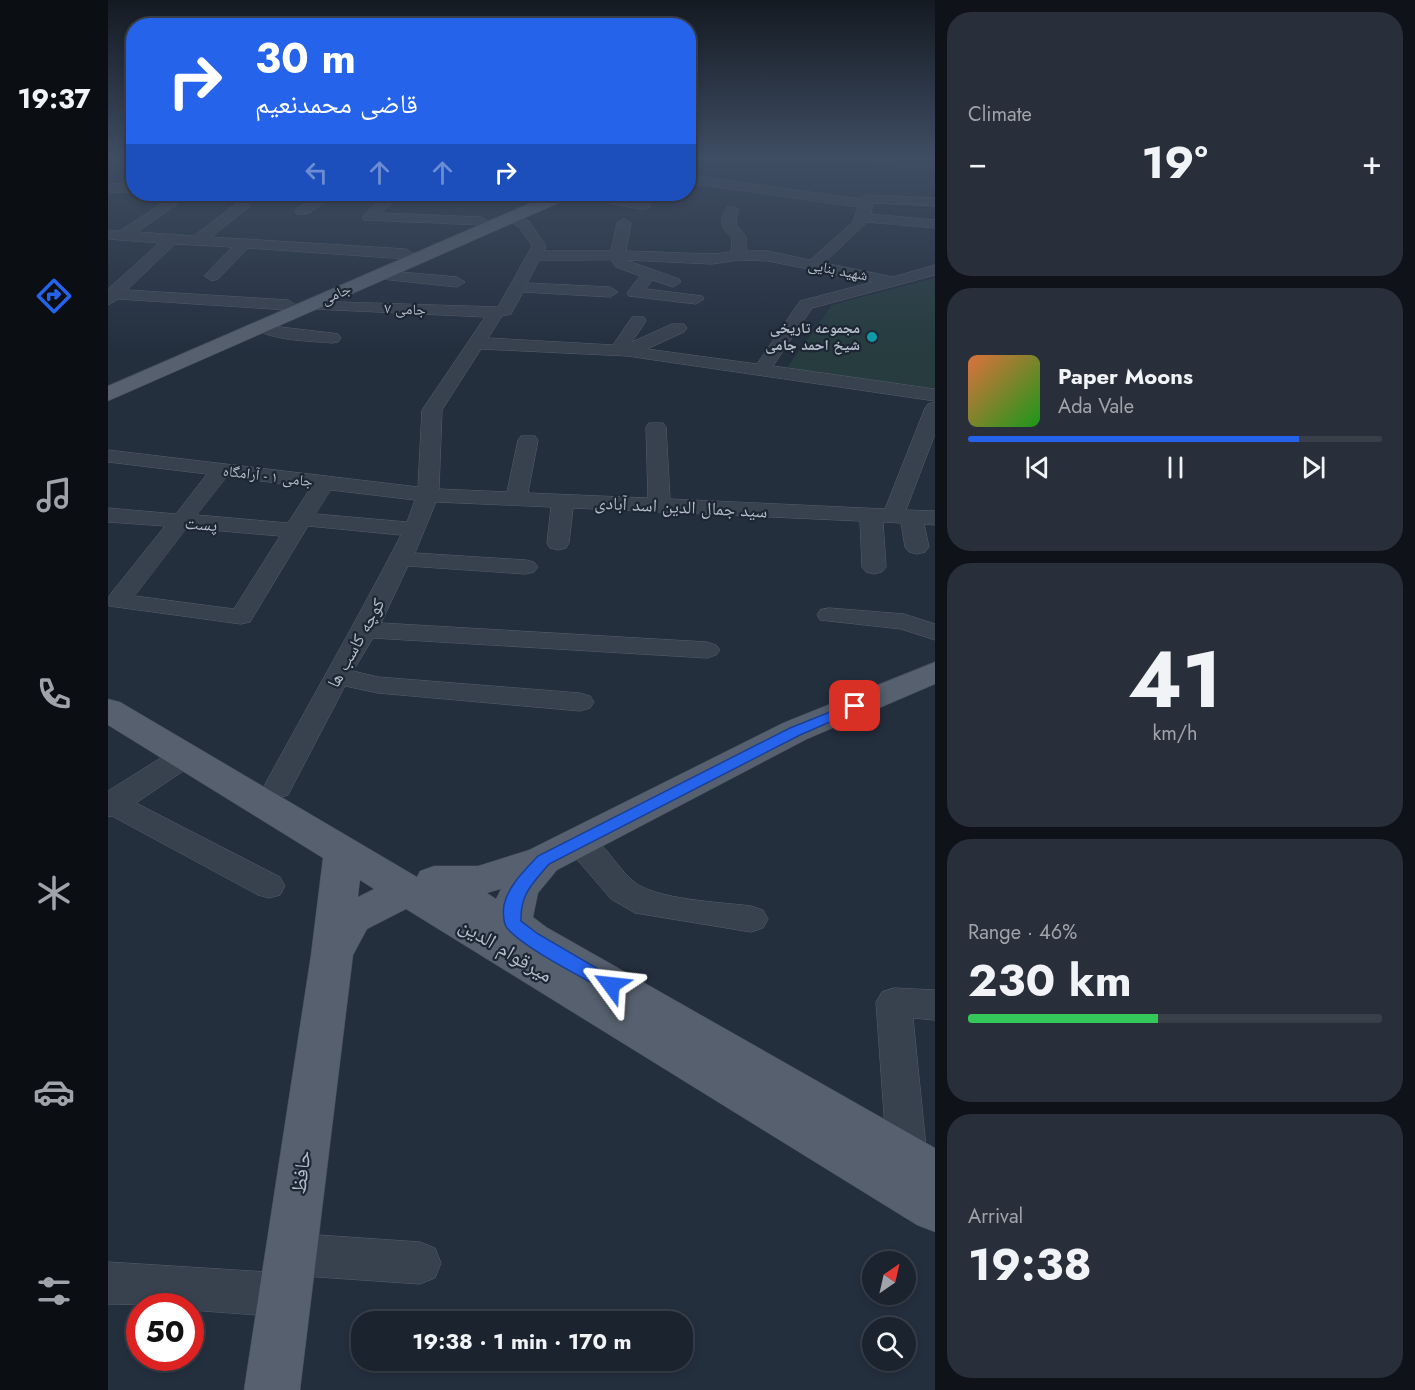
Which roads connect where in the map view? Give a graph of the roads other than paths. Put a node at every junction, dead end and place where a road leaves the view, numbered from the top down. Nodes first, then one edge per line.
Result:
1 (139, 221) edge
2 (224, 221) edge
3 (476, 221) edge
4 (481, 221) joint
5 (501, 221) edge
6 (518, 221) edge
7 (728, 221) edge
8 (857, 221) edge
9 (624, 223) dead end
10 (115, 235) edge
11 (171, 239) junction
12 (198, 241) junction
13 (244, 244) junction
14 (413, 255) junction
15 (738, 255) junction
16 (533, 256) junction
17 (617, 257) junction
18 (813, 265) junction
19 (935, 270) edge
20 (649, 274) junction
21 (378, 275) junction
22 (212, 276) dead end
23 (891, 281) junction
24 (457, 282) dead end
25 (673, 282) dead end
26 (517, 287) junction
27 (610, 292) dead end
28 (110, 296) edge
29 (696, 299) dead end
30 (313, 304) junction
31 (288, 305) junction
32 (496, 313) junction
33 (638, 321) dead end
34 (262, 326) junction
35 (678, 328) dead end
36 (332, 338) dead end
37 (476, 343) junction
38 (623, 350) junction
39 (762, 369) junction
40 (108, 383) edge
41 (108, 394) edge
42 (935, 395) edge
43 (935, 408) edge
44 (656, 427) dead end
45 (528, 440) dead end
46 (108, 456) edge
47 (221, 471) junction
48 (324, 483) junction
49 (428, 495) junction
50 (516, 499) junction
51 (563, 501) junction
52 (659, 506) junction
53 (108, 515) edge
54 (891, 516) junction
55 (935, 518) edge
56 (180, 522) junction
57 (298, 524) junction
58 (415, 529) junction
59 (558, 543) dead end
60 (917, 547) dead end
61 (401, 559) junction
62 (526, 567) dead end
63 (874, 567) dead end
64 (829, 615) dead end
65 (365, 630) junction
66 (935, 632) edge
67 (707, 650) dead end
68 (935, 672) edge
69 (337, 676) junction
70 (580, 702) dead end
71 (127, 710) edge
72 (185, 756) junction
73 (278, 788) junction
74 (110, 803) edge
75 (579, 841) junction
76 (343, 852) junction
77 (543, 860) junction
78 (420, 885) junction
79 (269, 886) dead end
80 (751, 919) dead end
81 (532, 939) junction
82 (332, 955) junction
83 (935, 1005) edge
84 (912, 1172) edge
85 (935, 1209) edge
86 (420, 1263) dead end
87 (286, 1275) junction
88 (108, 1283) edge
89 (272, 1390) edge

1 - 10 street
2 - 12 street
3 - 4 street
4 - 14 main road, جامی
5 - 14 main road, جامی
6 - 16 street
7 - 15 street
8 - 18 street
9 - 17 street
10 - 11 street
11 - 12 street
11 - 28 street
12 - 13 street
13 - 14 street
13 - 22 street
14 - 21 main road, جامی
14 - 31 main road, جامی
15 - 17 street, شهید بنایی
15 - 18 street, شهید بنایی
16 - 17 street, شهید بنایی
16 - 26 street, کوچه کاسب ها
17 - 20 street
18 - 23 street, شهید بنایی
19 - 23 street
20 - 25 street
20 - 29 street
21 - 24 street
21 - 30 main road, جامی
23 - 39 street
26 - 27 street
26 - 32 street, کوچه کاسب ها
28 - 31 street
30 - 32 street, جامی ۷
30 - 34 main road, جامی
31 - 40 main road, جامی
32 - 37 street, کوچه کاسب ها
33 - 38 street
34 - 36 street
34 - 41 main road, جامی
35 - 38 street
37 - 38 street
37 - 49 street, کوچه کاسب ها
38 - 39 street
39 - 42 street
43 - 54 street
44 - 52 street
45 - 50 street
46 - 47 street, جامی ۱ - آرامگاه
47 - 48 street, جامی ۱ - آرامگاه
47 - 56 street
48 - 49 street, جامی ۱ - آرامگاه
48 - 57 street
49 - 50 street, سید جمال الدین اسد آبادی
49 - 58 street, کوچه کاسب ها
50 - 51 street, سید جمال الدین اسد آبادی
51 - 52 street, سید جمال الدین اسد آبادی
51 - 59 street
52 - 54 street, سید جمال الدین اسد آبادی
53 - 56 street, پست
54 - 55 street, سید جمال الدین اسد آبادی
54 - 60 street
54 - 63 street
56 - 57 street, پست
56 - 57 street
57 - 58 street, پست
58 - 61 street, کوچه کاسب ها
61 - 62 street
61 - 65 street, کوچه کاسب ها
64 - 66 street
65 - 67 street
65 - 69 street, کوچه کاسب ها
68 - 75 main road
69 - 70 street
69 - 73 street, کوچه کاسب ها
71 - 72 main road, میرقوام الدین
71 - 73 main road, میرقوام الدین
72 - 74 street
72 - 76 main road, میرقوام الدین
73 - 78 main road, میرقوام الدین
74 - 79 street
75 - 77 main road
75 - 80 street
76 - 78 main road, میرقوام الدین
76 - 82 main road, حافظ
77 - 78 main road
77 - 81 main road
78 - 81 main road, میرقوام الدین
78 - 82 main road
78 - 84 main road, میرقوام الدین
81 - 84 main road, میرقوام الدین
82 - 87 main road, حافظ
83 - 84 street
84 - 85 main road, میرقوام الدین
86 - 87 street
87 - 88 street
87 - 89 main road, حافظ

